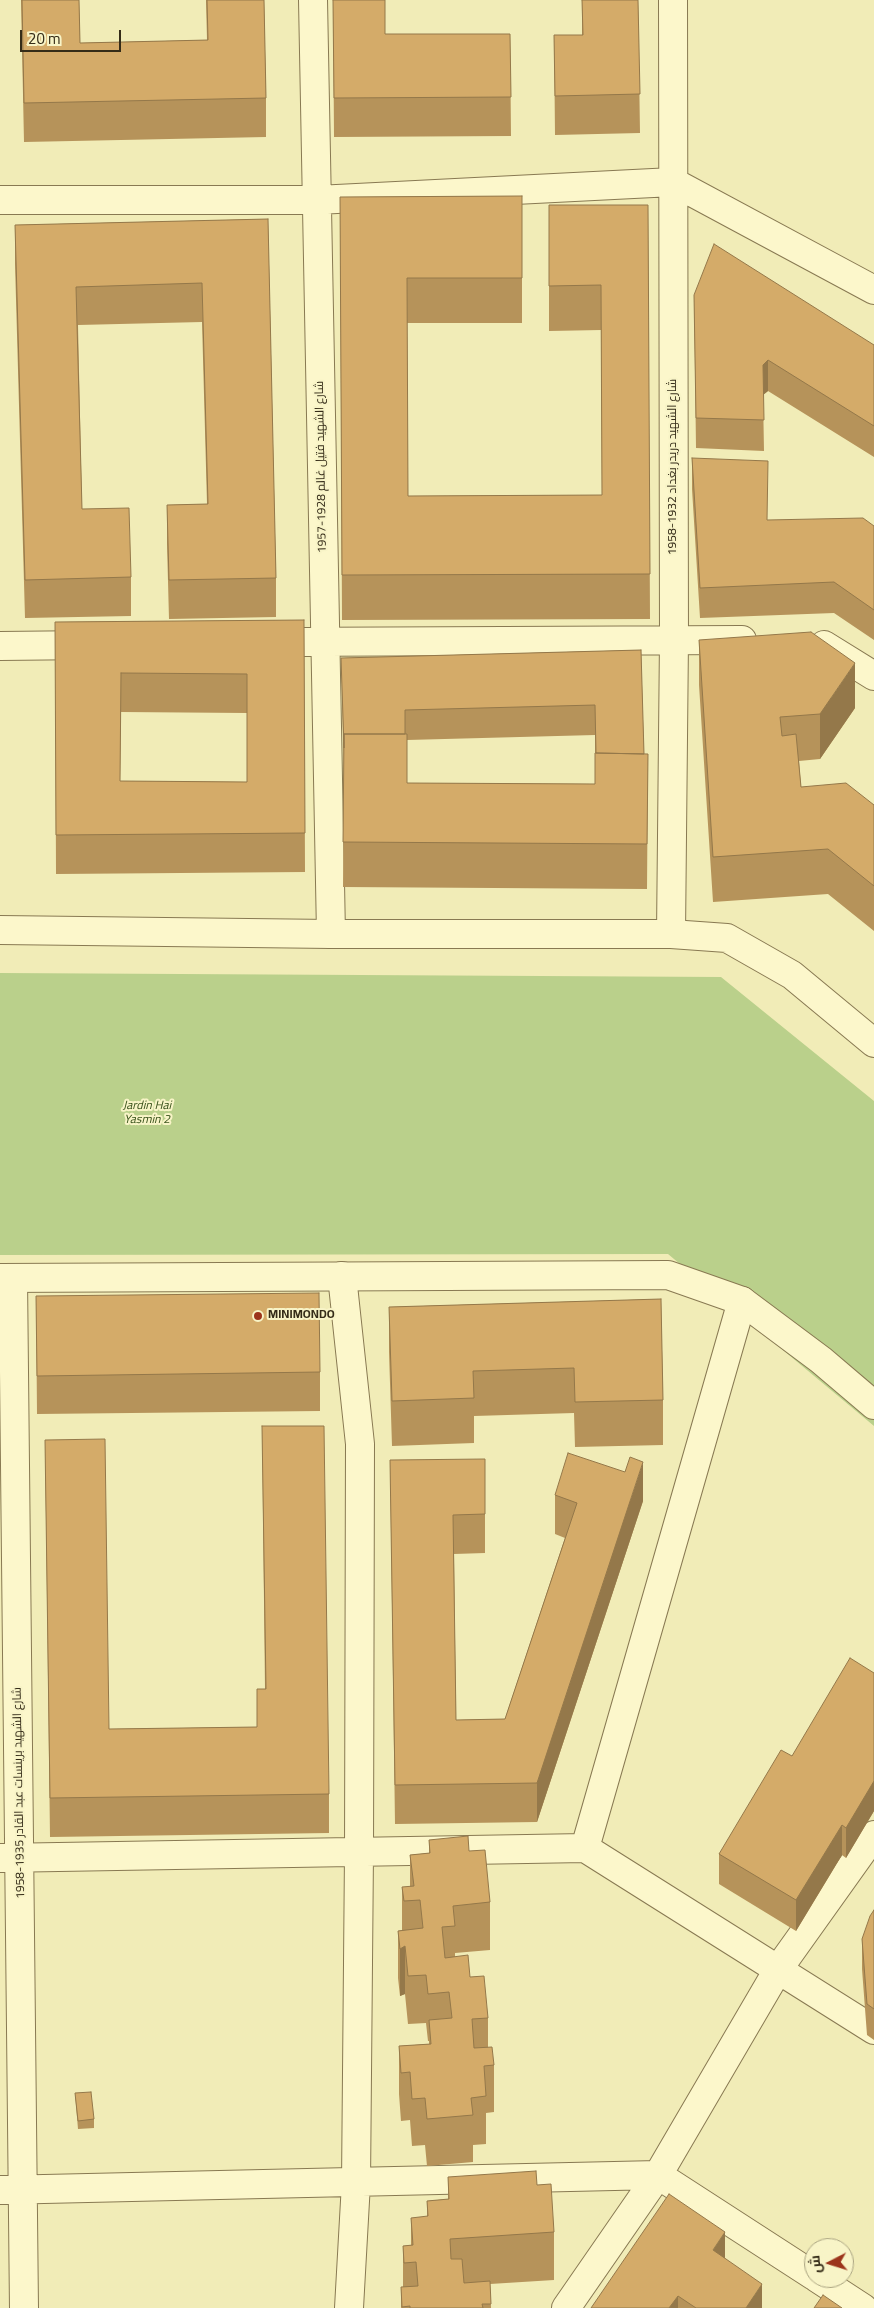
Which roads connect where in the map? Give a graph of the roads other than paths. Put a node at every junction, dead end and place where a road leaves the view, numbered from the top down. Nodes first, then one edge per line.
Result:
1 (313, 0) edge
2 (673, 0) edge
3 (673, 182) junction
4 (0, 200) edge
5 (317, 200) junction
6 (874, 290) edge
7 (674, 639) junction
8 (771, 640) edge
9 (800, 640) edge
10 (325, 642) junction
11 (246, 643) edge
12 (118, 644) edge
13 (0, 646) edge
14 (874, 676) edge
15 (0, 930) edge
16 (331, 934) junction
17 (671, 934) junction
18 (874, 1042) edge
19 (342, 1276) junction
20 (7, 1278) edge
21 (742, 1301) junction
22 (874, 1405) edge
23 (874, 1835) edge
24 (585, 1848) junction
25 (360, 1853) junction
26 (10, 1858) edge
27 (779, 1968) junction
28 (874, 2030) edge
29 (658, 2175) junction
30 (356, 2183) junction
31 (12, 2189) edge
32 (804, 2270) edge
33 (832, 2288) edge
34 (24, 2308) edge
35 (349, 2308) edge
36 (566, 2308) edge
37 (863, 2308) edge

1 - 5 street, شارع الشهيد فتيل غالم 1928-1957
2 - 3 street, شارع الشهيد دريدر بغداد 1932-1958
3 - 5 street
3 - 6 street
3 - 7 street, شارع الشهيد دريدر بغداد 1932-1958
4 - 5 street
5 - 10 street, شارع الشهيد فتيل غالم 1928-1957
7 - 8 street
7 - 10 street
7 - 17 street, شارع الشهيد دريدر بغداد 1932-1958
9 - 14 street
10 - 11 street
10 - 16 street, شارع الشهيد فتيل غالم 1928-1957
12 - 13 street
15 - 16 street
16 - 17 street
17 - 18 street
19 - 20 street
19 - 21 street
19 - 25 street
20 - 26 street, شارع الشهيد برينسات عبد القادر 1935-1958
21 - 22 street
21 - 24 street
23 - 27 street
24 - 25 street
24 - 27 street
25 - 26 street
25 - 30 street
26 - 31 street, شارع الشهيد برينسات عبد القادر 1935-1958
27 - 28 street
27 - 29 street
29 - 30 street
29 - 32 street
29 - 36 street
30 - 31 street
30 - 35 street
31 - 34 street, شارع الشهيد برينسات عبد القادر 1935-1958
33 - 37 street

